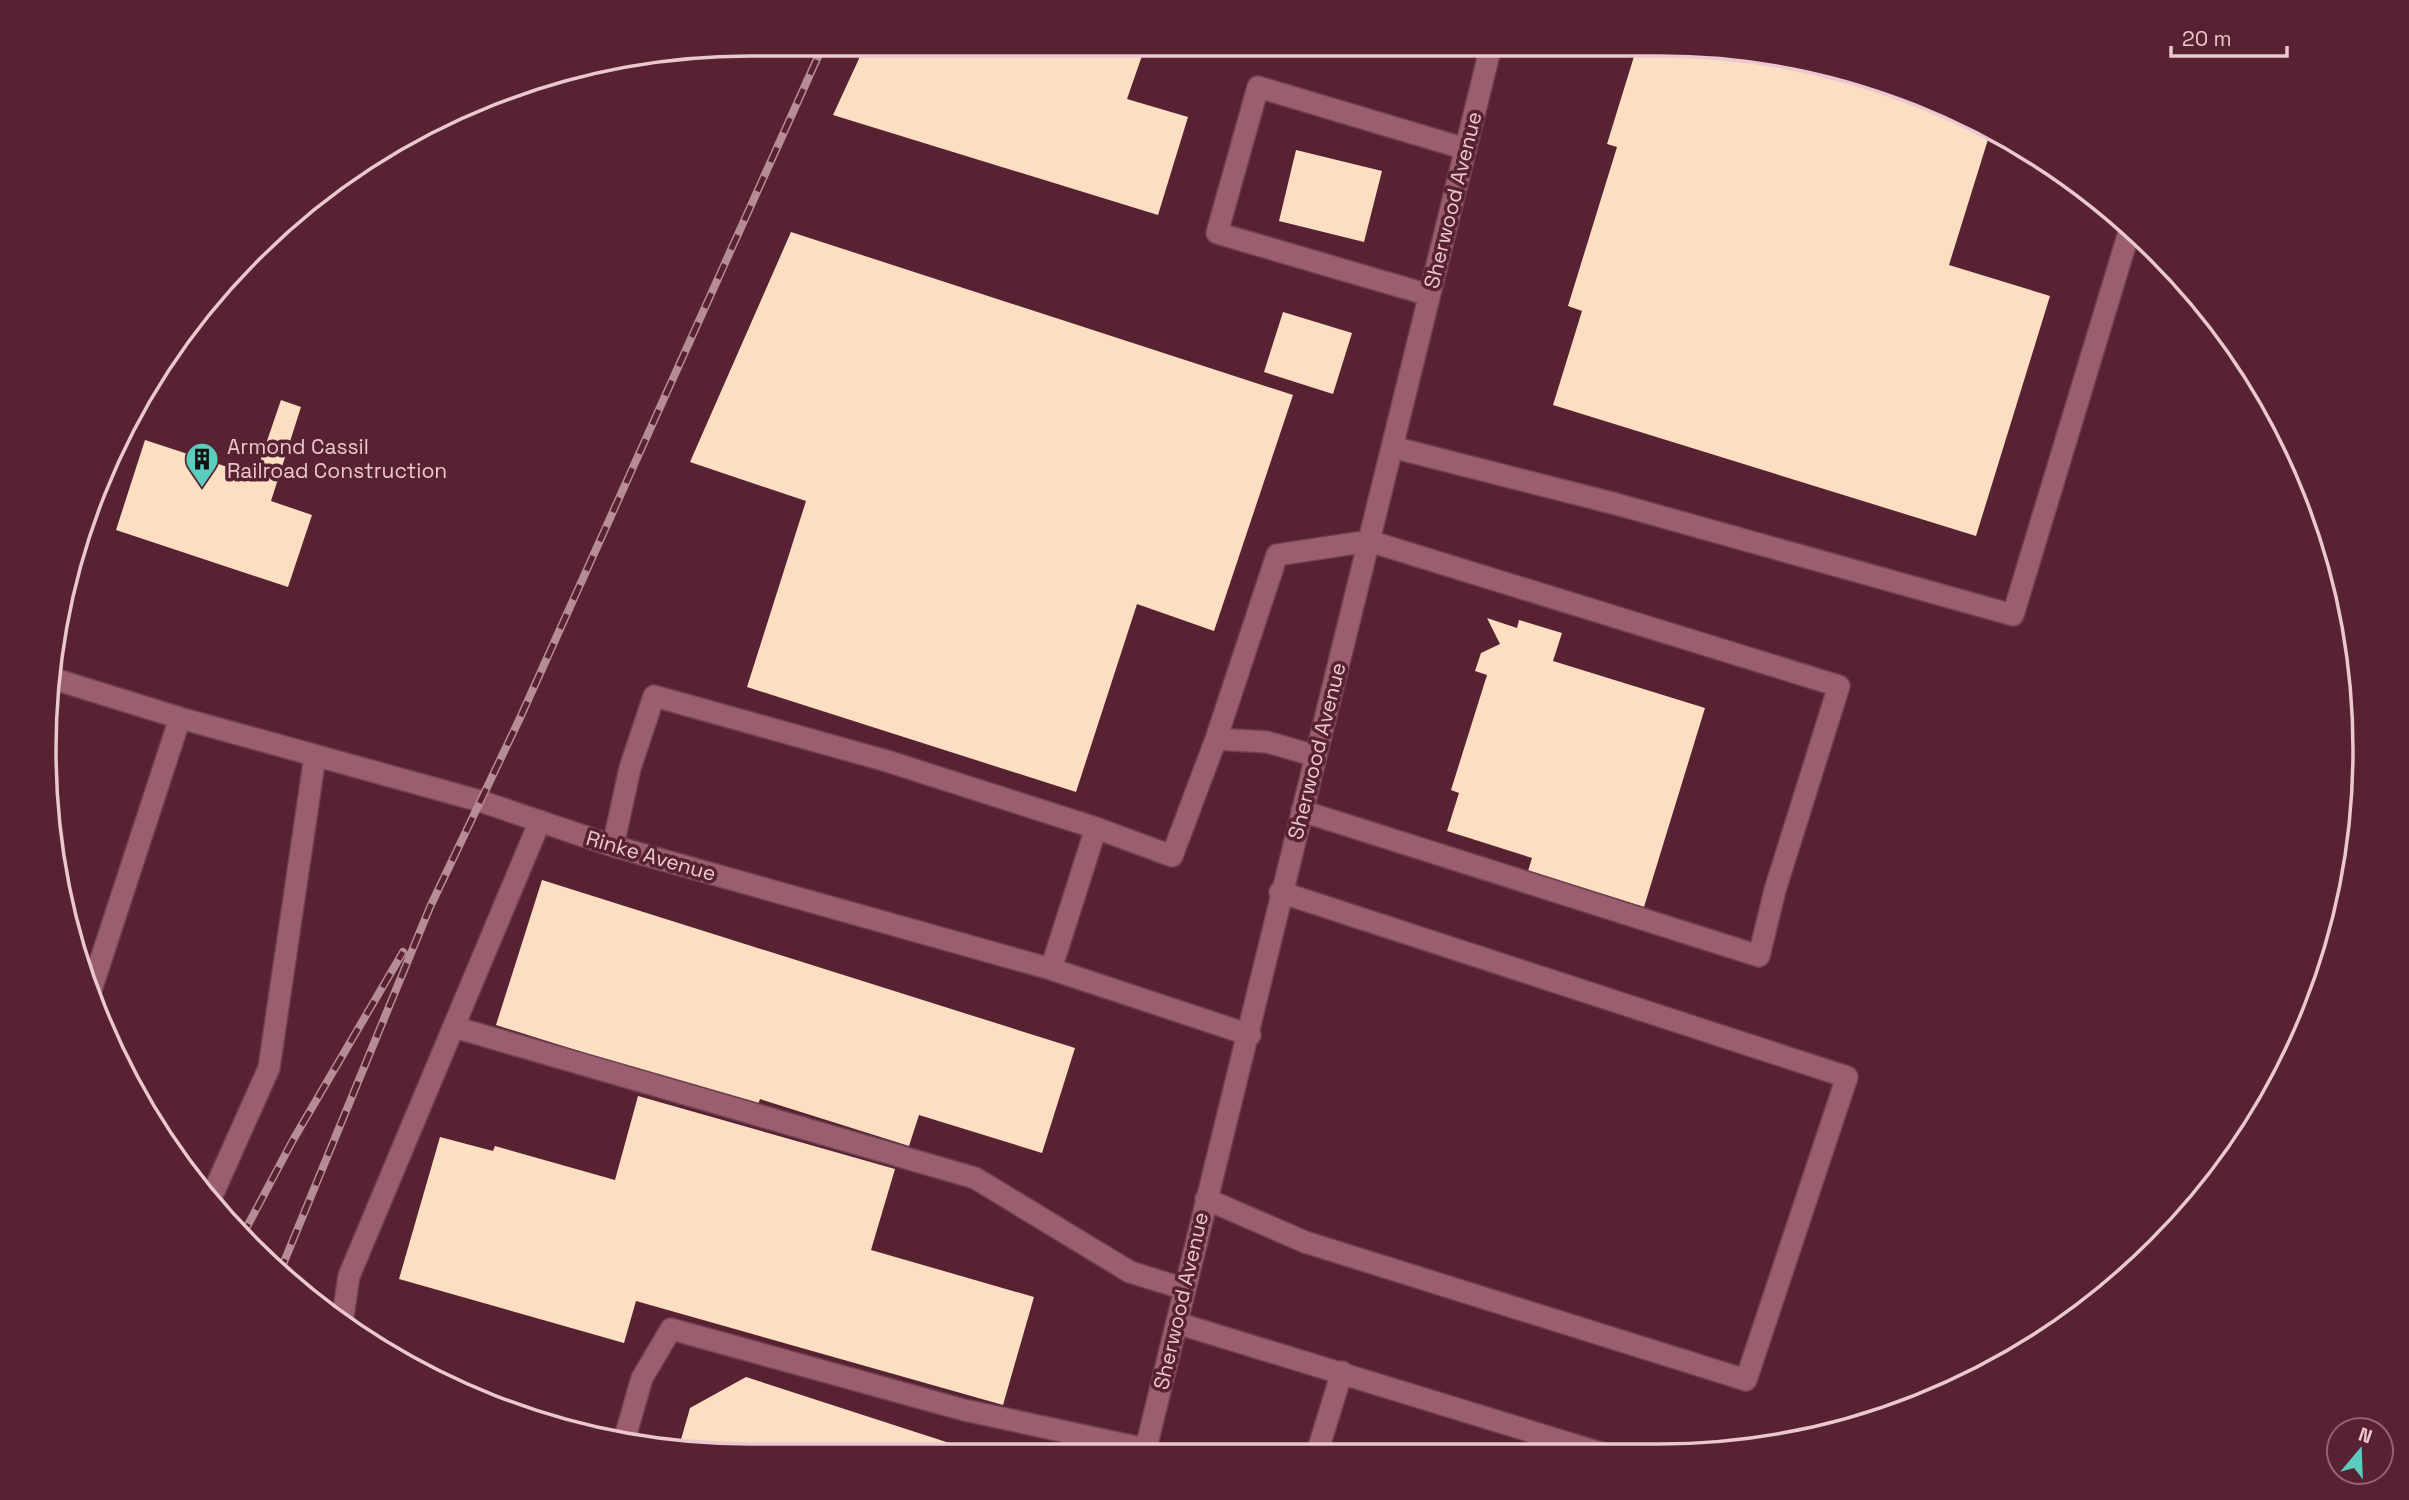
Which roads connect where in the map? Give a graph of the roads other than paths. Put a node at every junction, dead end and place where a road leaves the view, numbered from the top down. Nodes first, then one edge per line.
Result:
1 (1489, 56) edge
2 (1466, 149) junction
3 (2127, 238) edge
4 (1429, 295) junction
5 (1392, 447) junction
6 (1369, 541) junction
7 (60, 681) edge
8 (180, 718) junction
9 (1216, 739) junction
10 (316, 756) junction
11 (1316, 756) junction
12 (1302, 811) junction
13 (540, 821) junction
14 (1096, 828) junction
15 (613, 846) junction
16 (1280, 892) junction
17 (1051, 969) junction
18 (95, 978) edge
19 (454, 1027) junction
20 (1250, 1035) junction
21 (214, 1191) edge
22 (1206, 1199) junction
23 (1185, 1289) junction
24 (344, 1312) edge
25 (1177, 1323) junction
26 (1342, 1372) junction
27 (626, 1433) edge
28 (1119, 1444) edge
29 (1147, 1444) edge
30 (1320, 1444) edge
31 (1572, 1444) edge

1 - 2 street, Sherwood Avenue
2 - 4 street, Sherwood Avenue
2 - 4 street
3 - 5 street
4 - 5 street, Sherwood Avenue
5 - 6 street, Sherwood Avenue
6 - 9 street
6 - 11 street, Sherwood Avenue
6 - 12 street
7 - 8 street, Rinke Avenue
8 - 10 street, Rinke Avenue
8 - 18 street
9 - 11 street
9 - 14 street
10 - 13 street, Rinke Avenue
10 - 21 street
11 - 12 street, Sherwood Avenue
12 - 16 street, Sherwood Avenue
13 - 15 street, Rinke Avenue
13 - 19 street
14 - 15 street
14 - 17 street
15 - 17 street, Rinke Avenue
16 - 20 street, Sherwood Avenue
16 - 22 street
17 - 20 street, Rinke Avenue
19 - 23 street
19 - 24 street
20 - 22 street, Sherwood Avenue
22 - 23 street, Sherwood Avenue
23 - 25 street, Sherwood Avenue
25 - 26 street
25 - 29 street, Sherwood Avenue
26 - 30 street
26 - 31 street
27 - 28 street

